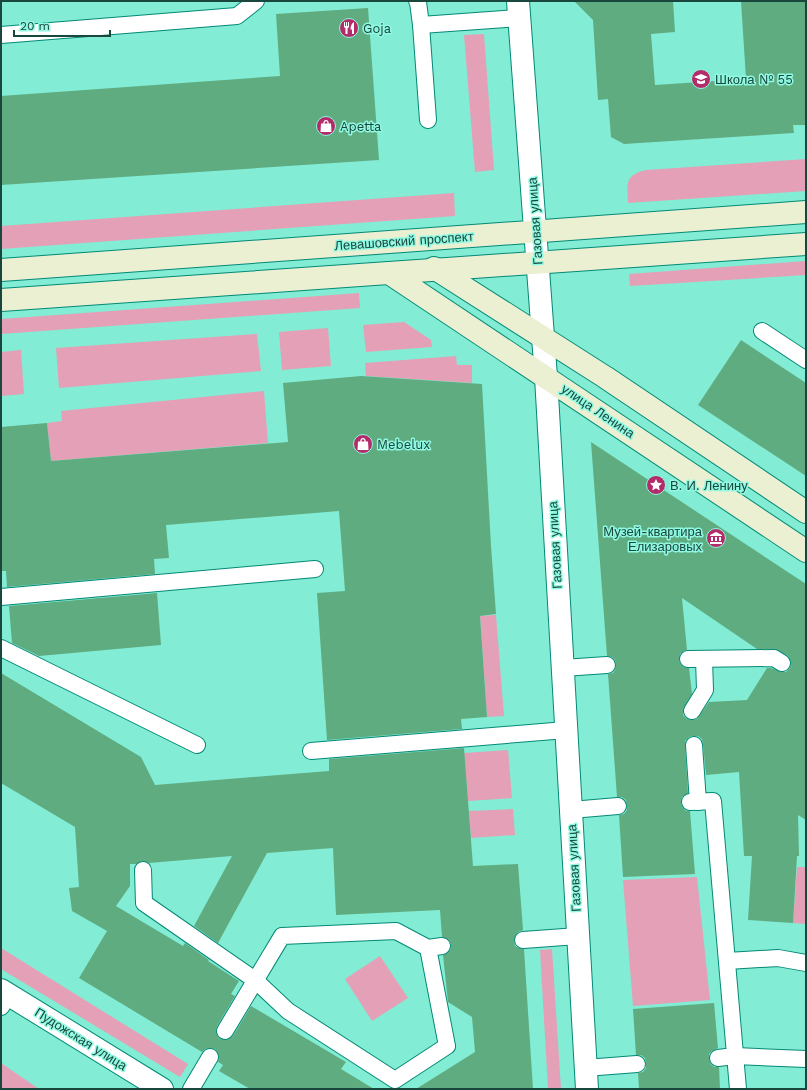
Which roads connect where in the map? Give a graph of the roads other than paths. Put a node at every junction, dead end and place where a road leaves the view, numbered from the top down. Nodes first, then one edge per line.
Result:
1 (256, 1) edge
2 (417, 1) edge
3 (519, 10) edge
4 (421, 25) junction
5 (1, 35) edge
6 (428, 120) dead end
7 (806, 212) edge
8 (536, 231) junction
9 (394, 242) junction
10 (806, 244) edge
11 (538, 263) junction
12 (1, 270) edge
13 (438, 270) junction
14 (389, 273) junction
15 (1, 300) edge
16 (762, 331) dead end
17 (544, 338) junction
18 (806, 360) edge
19 (546, 377) junction
20 (806, 512) edge
21 (806, 550) edge
22 (315, 569) dead end
23 (1, 597) edge
24 (1, 648) edge
25 (782, 663) dead end
26 (607, 665) dead end
27 (563, 668) junction
28 (692, 711) dead end
29 (566, 730) junction
30 (197, 745) dead end
31 (694, 745) dead end
32 (311, 750) dead end
33 (618, 806) dead end
34 (571, 810) junction
35 (143, 870) dead end
36 (578, 936) junction
37 (523, 940) dead end
38 (727, 961) junction
39 (806, 963) edge
40 (255, 980) junction
41 (4, 997) edge
42 (225, 1031) dead end
43 (735, 1056) junction
44 (210, 1057) dead end
45 (718, 1058) dead end
46 (806, 1059) edge
47 (637, 1064) dead end
48 (586, 1079) edge
49 (162, 1089) edge
50 (191, 1089) edge
51 (738, 1089) edge

1 - 5 lane
2 - 4 lane
3 - 4 lane
3 - 8 street, Газовая улица
4 - 6 lane
7 - 8 street, Левашовский проспект
8 - 9 street, Левашовский проспект
8 - 11 street, Газовая улица
9 - 12 street, Левашовский проспект
9 - 13 street
10 - 11 street
11 - 13 street
11 - 17 street, Газовая улица
13 - 14 street
13 - 17 street
14 - 15 street
14 - 19 street, улица Ленина
16 - 18 lane
17 - 19 street, Газовая улица
17 - 20 street
19 - 21 street, улица Ленина
19 - 27 street, Газовая улица
22 - 23 lane
24 - 30 lane
25 - 28 lane
26 - 27 lane
27 - 29 street, Газовая улица
29 - 32 lane
29 - 34 street, Газовая улица
31 - 38 lane
33 - 34 lane
34 - 36 street, Газовая улица
35 - 40 lane
36 - 37 lane
36 - 48 street, Газовая улица
38 - 39 lane
38 - 43 lane
40 - 40 lane
40 - 42 lane
41 - 49 street, Пудожская улица
43 - 45 lane
43 - 46 lane
43 - 51 lane
44 - 50 lane
47 - 48 lane

